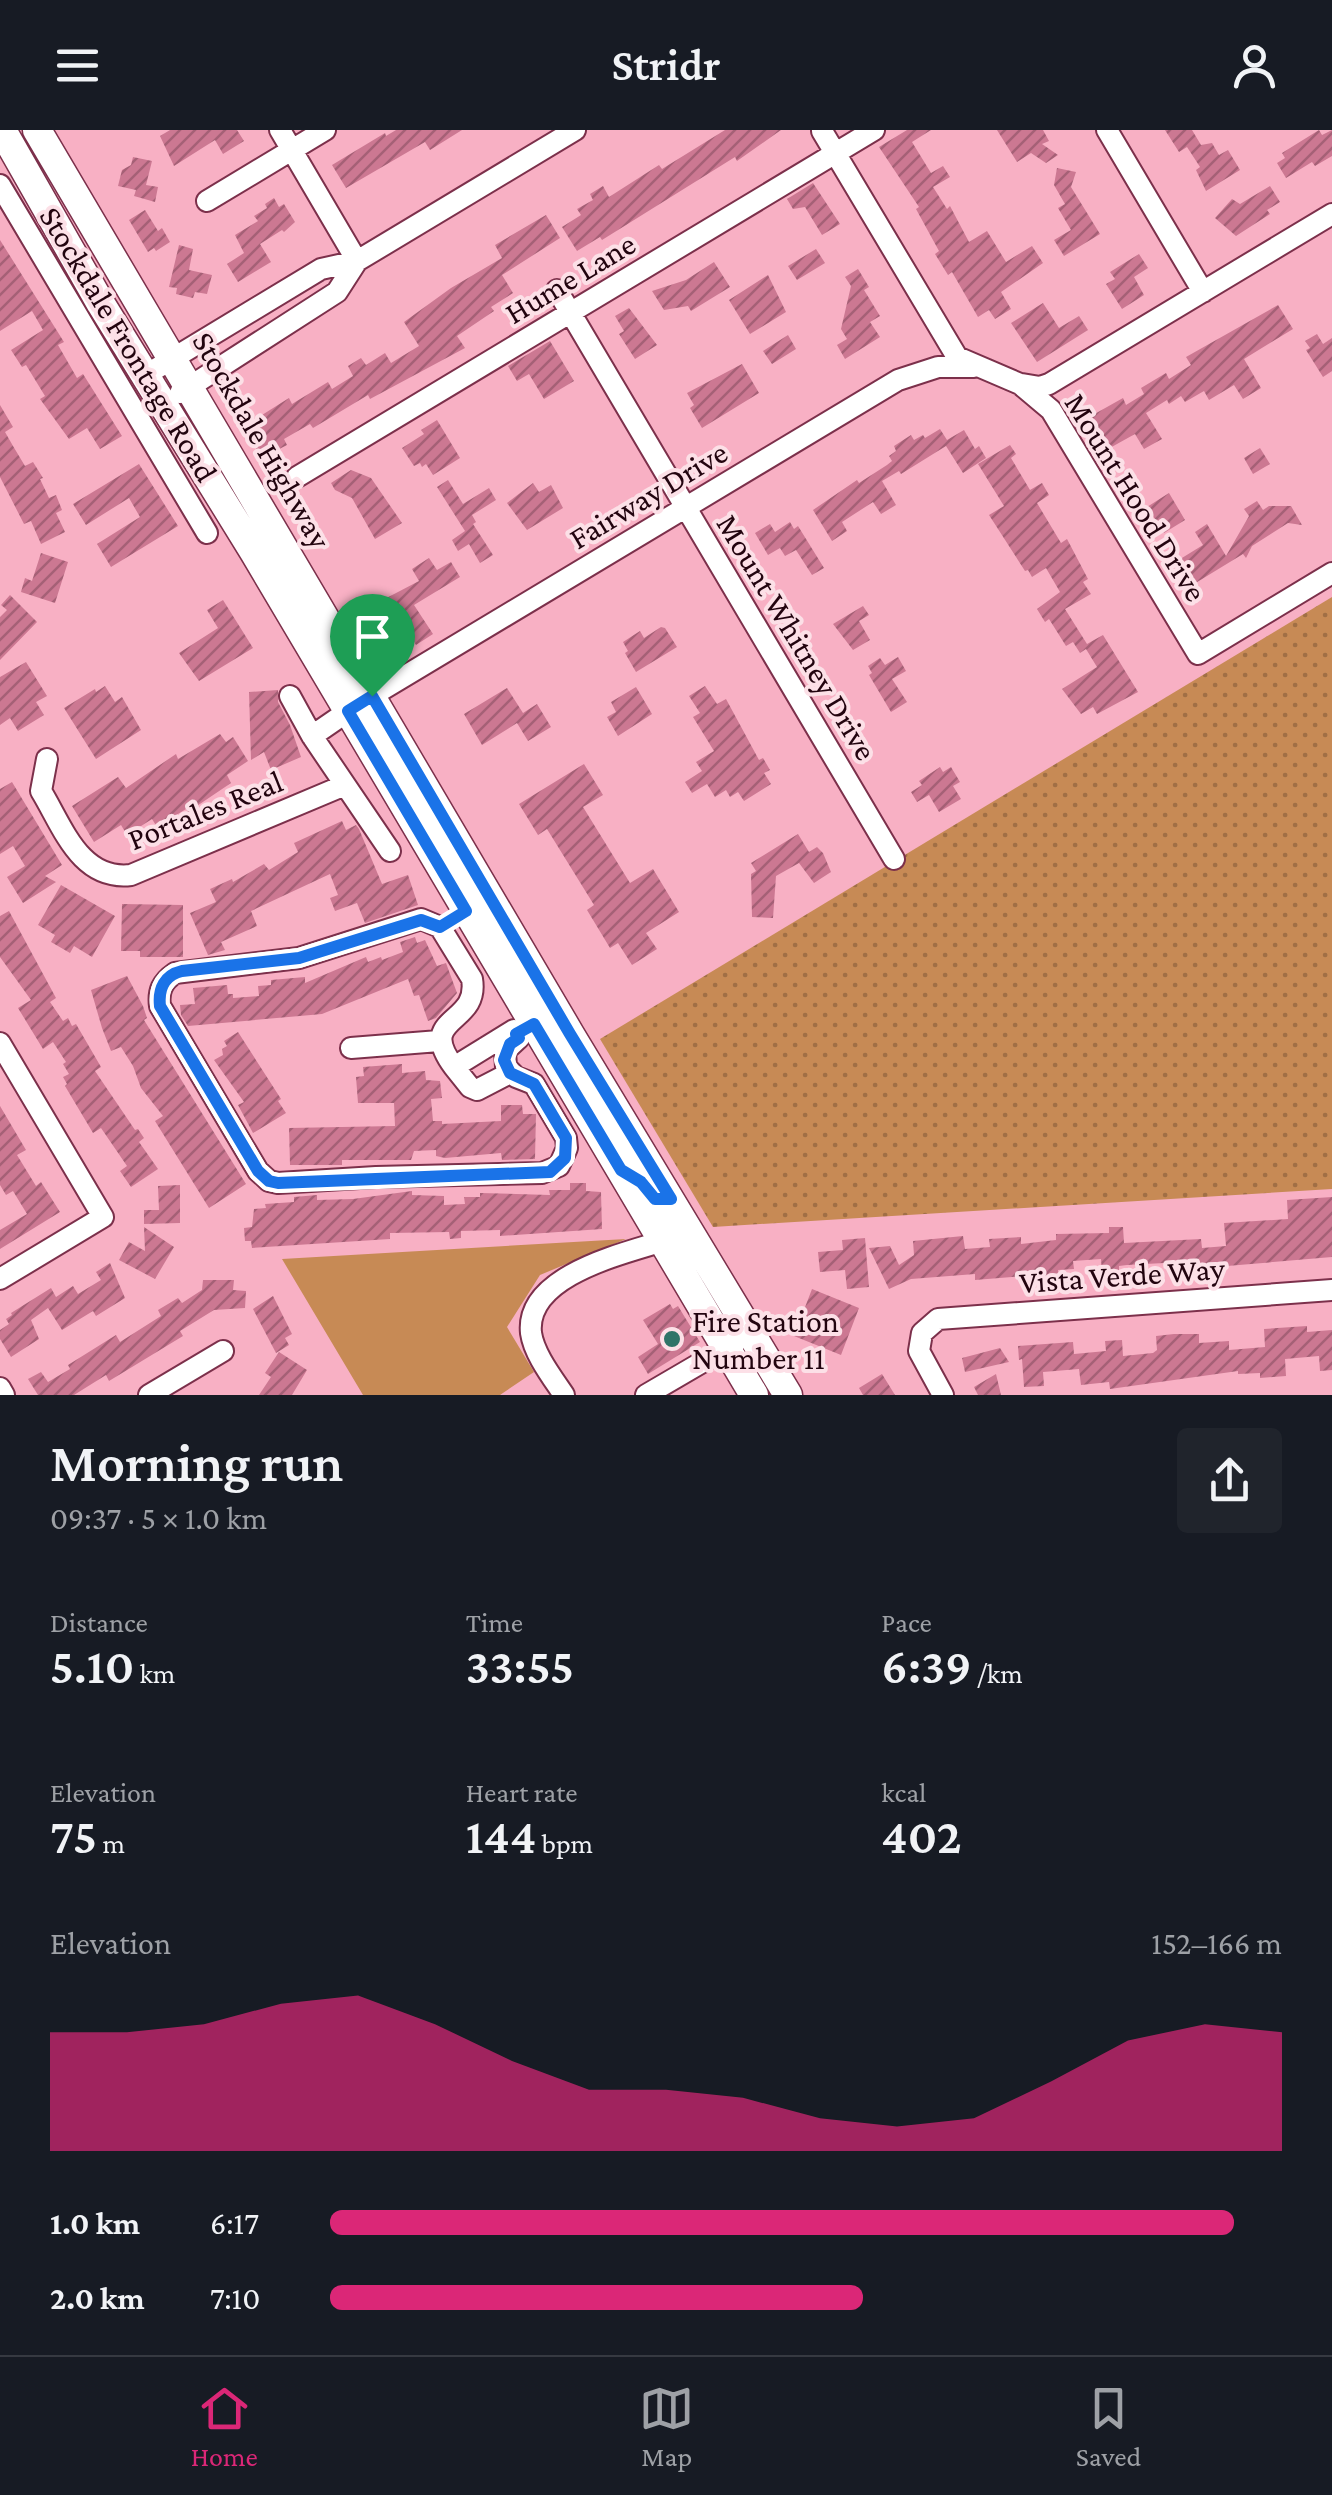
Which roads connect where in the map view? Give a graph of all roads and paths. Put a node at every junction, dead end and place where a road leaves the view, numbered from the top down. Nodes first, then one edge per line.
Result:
1 (2, 130) edge
2 (37, 130) edge
3 (280, 130) edge
4 (324, 130) edge
5 (575, 130) edge
6 (874, 130) edge
7 (1107, 130) edge
8 (822, 131) edge
9 (292, 150) junction
10 (835, 153) junction
11 (0, 185) edge
12 (207, 201) dead end
13 (1332, 214) edge
14 (356, 262) junction
15 (556, 290) dead end
16 (1202, 292) junction
17 (570, 313) junction
18 (173, 358) junction
19 (976, 368) junction
20 (144, 376) junction
21 (1020, 384) junction
22 (190, 386) junction
23 (162, 404) junction
24 (297, 476) dead end
25 (224, 504) junction
26 (685, 507) junction
27 (1332, 573) edge
28 (290, 696) dead end
29 (360, 703) junction
30 (312, 736) junction
31 (46, 759) dead end
32 (345, 785) junction
33 (390, 851) dead end
34 (894, 859) dead end
35 (466, 911) junction
36 (440, 927) junction
37 (525, 1029) junction
38 (439, 1041) junction
39 (0, 1044) edge
40 (351, 1048) dead end
41 (454, 1067) junction
42 (510, 1073) junction
43 (621, 1170) junction
44 (671, 1199) junction
45 (663, 1240) junction
46 (0, 1279) edge
47 (1332, 1290) edge
48 (751, 1333) junction
49 (726, 1348) junction
50 (223, 1351) dead end
51 (0, 1388) edge
52 (4, 1395) edge
53 (149, 1395) edge
54 (564, 1395) edge
55 (646, 1395) edge
56 (754, 1395) edge
57 (788, 1395) edge
58 (943, 1395) edge

1 - 20 main road, Stockdale Highway
2 - 18 main road, Stockdale Highway
3 - 9 street
4 - 9 street
5 - 14 street
6 - 10 street, Hume Lane
7 - 16 street
8 - 10 street, Mount Hood Drive
9 - 12 street
9 - 14 street
10 - 17 street, Hume Lane
10 - 19 street, Mount Hood Drive
11 - 25 street, Stockdale Frontage Road
13 - 16 street
14 - 18 street
14 - 22 street
15 - 17 street, Mount Whitney Drive
16 - 21 street
17 - 24 street, Hume Lane
17 - 26 street, Mount Whitney Drive
18 - 20 street
18 - 22 main road, Stockdale Highway
19 - 21 street, Mount Hood Drive
19 - 26 street, Fairway Drive
20 - 23 main road, Stockdale Highway
21 - 27 street, Mount Hood Drive
22 - 23 street
22 - 29 main road, Stockdale Highway
23 - 25 main road, Stockdale Highway
25 - 29 main road, Stockdale Highway
26 - 29 street, Fairway Drive
26 - 34 street, Mount Whitney Drive
28 - 30 street
29 - 30 street, Fairway Drive
29 - 35 main road, Stockdale Highway
29 - 44 main road, Stockdale Highway
30 - 32 street
31 - 32 street, Portales Real
32 - 33 street
35 - 36 street
35 - 37 main road, Stockdale Highway
36 - 38 street
36 - 42 street
37 - 41 street
37 - 42 street
37 - 43 main road, Stockdale Highway
38 - 40 street
38 - 41 street
39 - 46 street
41 - 42 street
43 - 44 main road, Stockdale Highway
43 - 45 main road, Stockdale Highway
44 - 48 main road, Stockdale Highway
45 - 49 main road, Stockdale Highway
45 - 54 street
47 - 58 street, Vista Verde Way
48 - 49 street
48 - 57 main road, Stockdale Highway
49 - 55 street
49 - 56 main road, Stockdale Highway
50 - 53 street
51 - 52 street

